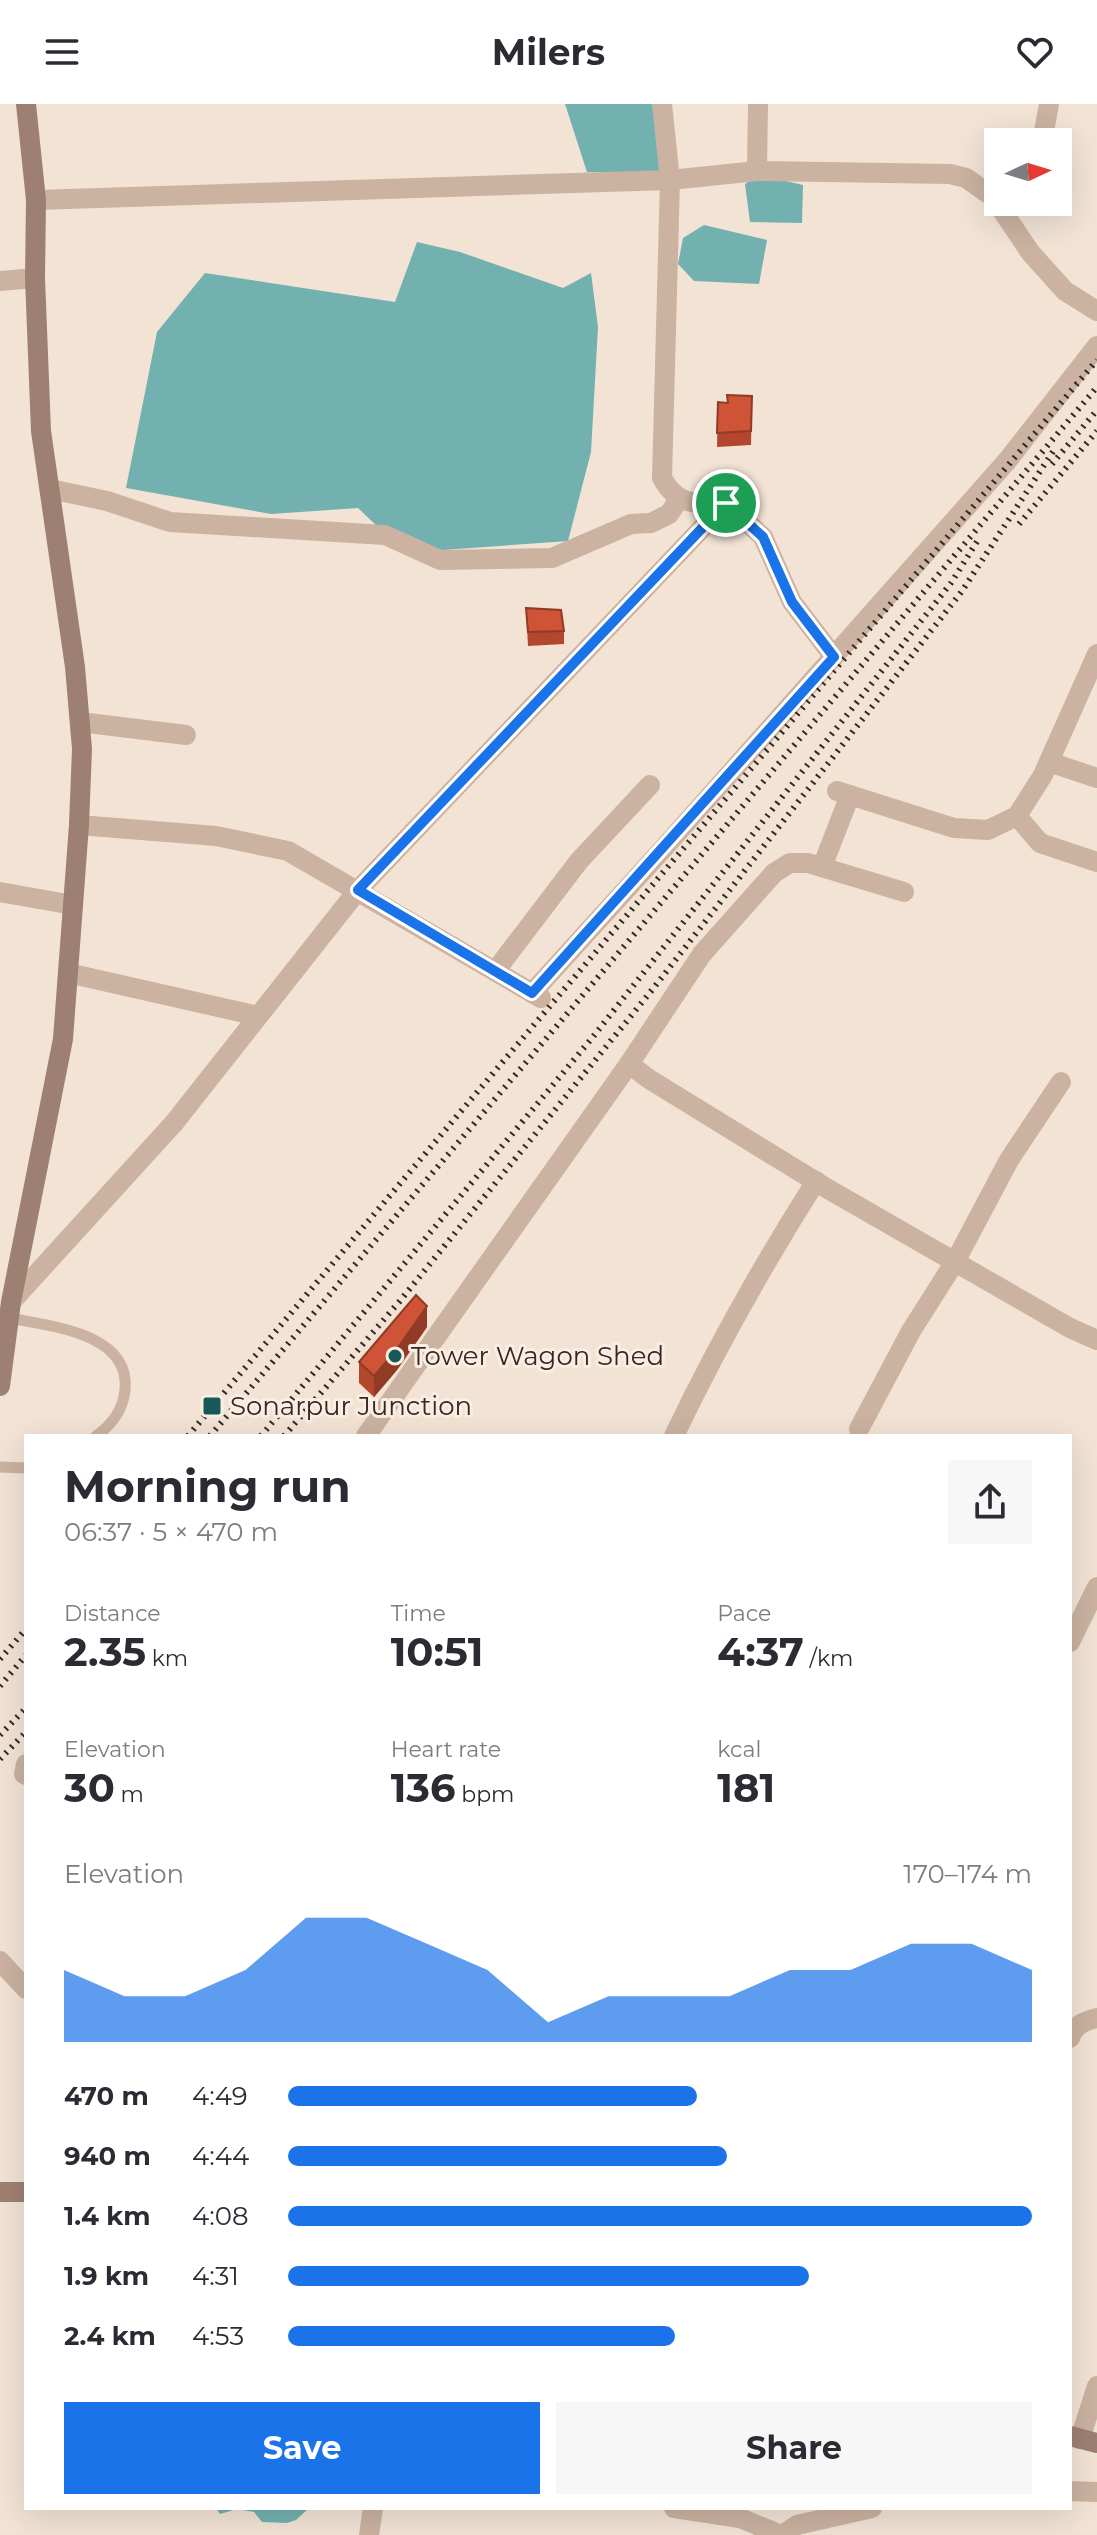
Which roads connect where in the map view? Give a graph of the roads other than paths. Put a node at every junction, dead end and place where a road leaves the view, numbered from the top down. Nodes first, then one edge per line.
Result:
1 (26, 104) edge
2 (662, 104) edge
3 (758, 104) edge
4 (1049, 104) edge
5 (1045, 128) edge
6 (757, 171) junction
7 (670, 180) junction
8 (984, 191) edge
9 (36, 200) junction
10 (1016, 216) edge
11 (35, 278) junction
12 (0, 281) edge
13 (1097, 311) edge
14 (1097, 346) edge
15 (50, 489) junction
16 (680, 498) junction
17 (726, 503) junction
18 (1097, 654) edge
19 (834, 657) junction
20 (80, 722) junction
21 (186, 735) dead end
22 (1049, 762) junction
23 (1097, 778) edge
24 (650, 785) dead end
25 (1017, 816) junction
26 (79, 825) junction
27 (1097, 862) edge
28 (822, 867) junction
29 (358, 890) junction
30 (0, 892) edge
31 (904, 892) dead end
32 (73, 905) junction
33 (496, 970) junction
34 (68, 973) junction
35 (258, 1016) junction
36 (629, 1064) junction
37 (1061, 1082) dead end
38 (816, 1181) junction
39 (956, 1260) junction
40 (7, 1305) edge
41 (1097, 1340) edge
42 (2, 1354) edge
43 (0, 1386) edge
44 (859, 1429) dead end
45 (99, 1434) edge
46 (367, 1434) edge
47 (675, 1434) edge
48 (0, 1467) edge
49 (24, 1468) edge
50 (1097, 1587) edge
51 (1072, 1638) edge
52 (0, 1961) edge
53 (24, 1987) edge
54 (1097, 2018) edge
55 (1072, 2032) edge
56 (0, 2192) edge
57 (24, 2192) edge
58 (1097, 2386) edge
59 (1082, 2439) edge
60 (1072, 2491) edge
61 (1097, 2492) edge
62 (373, 2510) edge
63 (687, 2510) edge
64 (863, 2510) edge
65 (369, 2535) edge
66 (781, 2535) edge

1 - 9 main road
2 - 7 street
3 - 6 street
4 - 5 street
6 - 7 street
6 - 8 street
7 - 9 street
7 - 16 street
9 - 11 main road
10 - 13 street
11 - 12 street
11 - 15 main road
14 - 19 street
15 - 16 street
15 - 20 main road
16 - 17 street
17 - 19 street
17 - 29 street
18 - 22 street
19 - 33 street
20 - 21 street
20 - 26 main road
22 - 23 street
22 - 25 street
24 - 33 street
25 - 27 street
25 - 28 street
26 - 29 street
26 - 32 main road
28 - 31 street
28 - 36 street
29 - 33 street
29 - 35 street
30 - 32 street
32 - 34 main road
34 - 35 street
34 - 40 main road
35 - 40 street
36 - 38 street
36 - 46 street
37 - 39 street
38 - 39 street
38 - 47 street
39 - 41 street
39 - 44 street
40 - 42 main road
40 - 45 lane
42 - 43 main road
48 - 49 lane
50 - 51 street
52 - 53 street
54 - 55 street
56 - 57 main road
58 - 59 street
60 - 61 street
62 - 65 street
63 - 66 street
64 - 66 street

